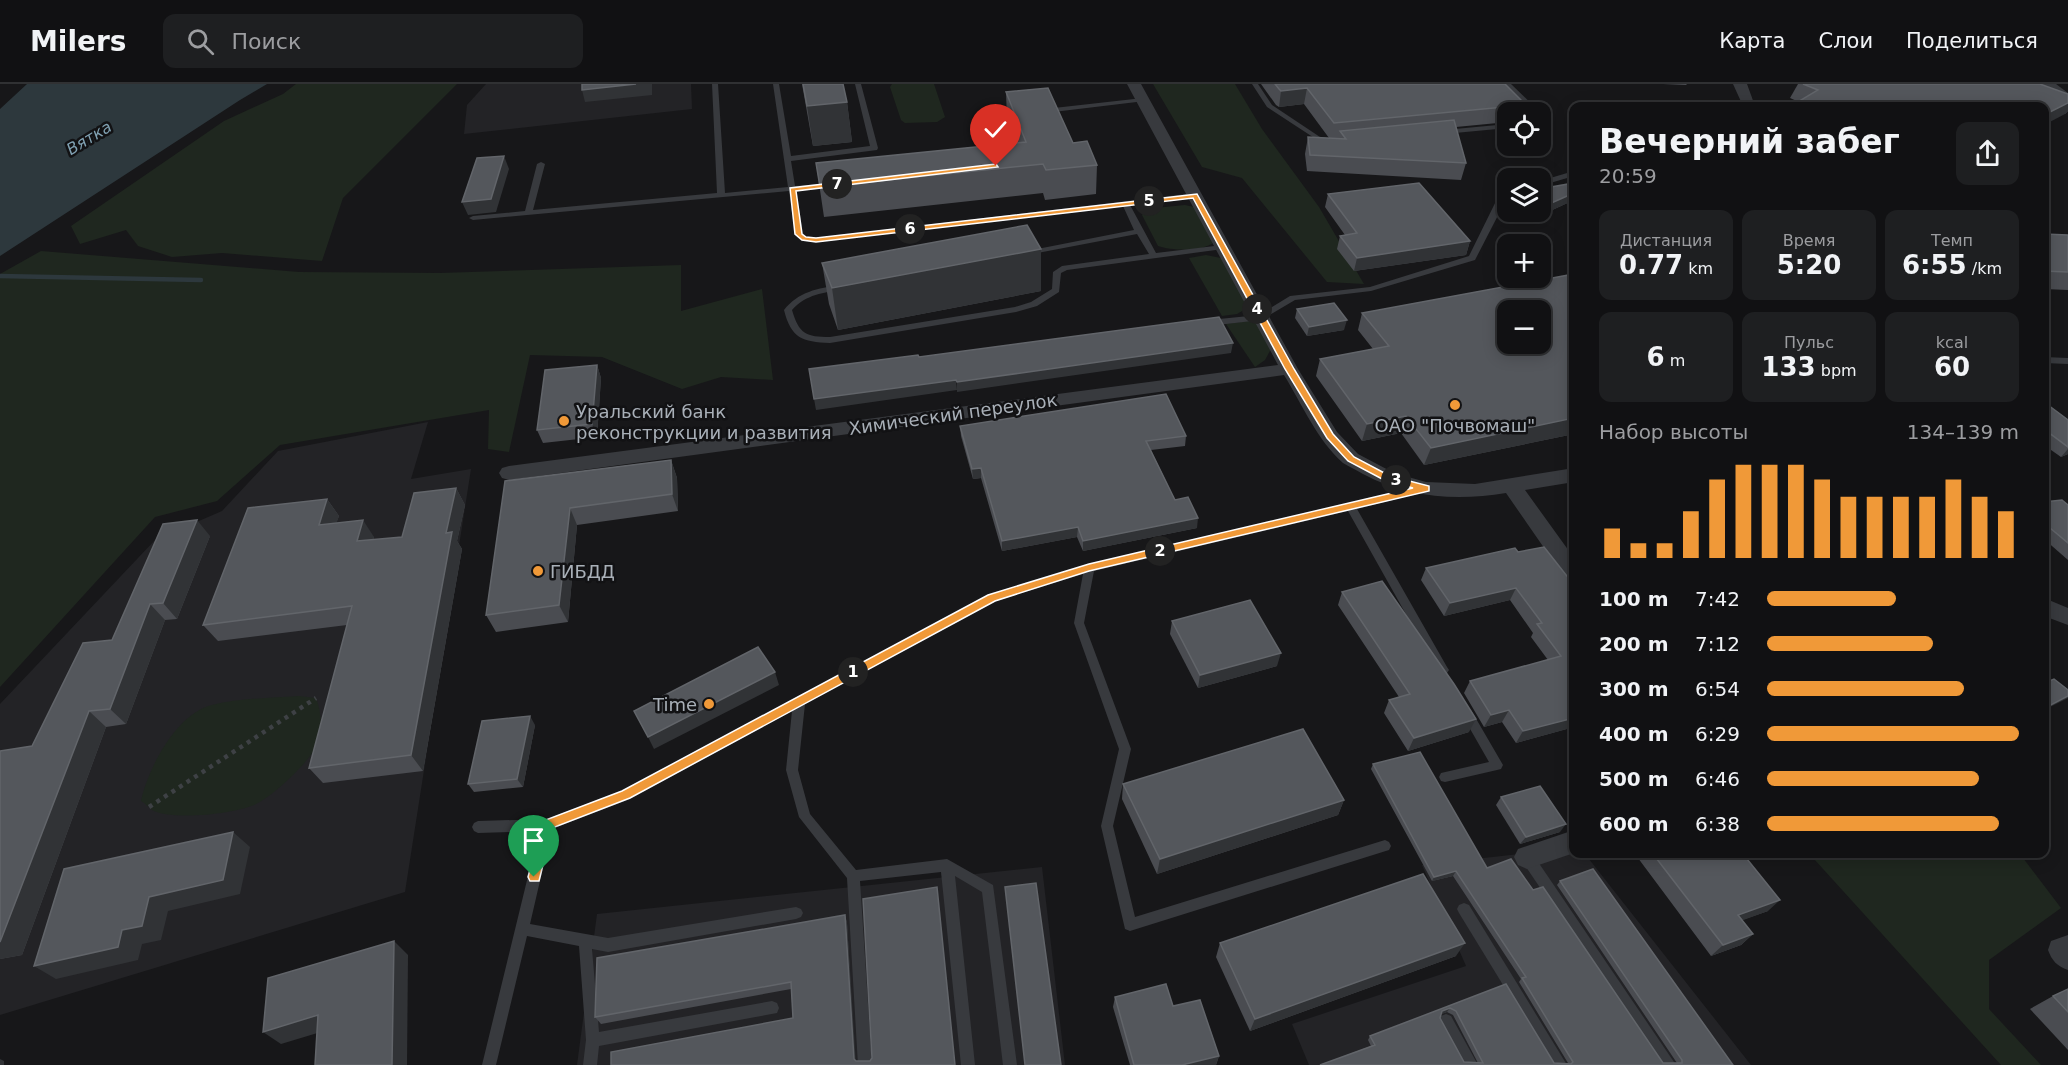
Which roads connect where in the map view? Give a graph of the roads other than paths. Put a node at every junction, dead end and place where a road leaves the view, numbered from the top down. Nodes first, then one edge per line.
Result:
1 (715, 84) edge
2 (776, 84) edge
3 (858, 84) edge
4 (1134, 84) edge
5 (1255, 84) edge
6 (1507, 84) edge
7 (1740, 84) edge
8 (2047, 84) edge
9 (2068, 99) edge
10 (1143, 100) junction
11 (1526, 102) edge
12 (1747, 102) edge
13 (1036, 112) edge
14 (1025, 113) edge
15 (1497, 127) edge
16 (1440, 133) edge
17 (1338, 143) edge
18 (787, 159) junction
19 (542, 165) dead end
20 (996, 166) edge
21 (1569, 175) edge
22 (1551, 181) edge
23 (838, 184) edge
24 (792, 189) junction
25 (1195, 195) junction
26 (721, 196) junction
27 (1126, 204) junction
28 (1497, 207) edge
29 (528, 213) junction
30 (473, 218) edge
31 (1138, 231) junction
32 (1223, 247) junction
33 (1014, 255) edge
34 (1154, 256) junction
35 (851, 285) edge
36 (1261, 316) junction
37 (1203, 324) edge
38 (2049, 360) edge
39 (2068, 361) edge
40 (1289, 369) junction
41 (509, 473) dead end
42 (1569, 476) edge
43 (1511, 485) junction
44 (1426, 489) junction
45 (1350, 506) junction
46 (1089, 568) junction
47 (1569, 568) edge
48 (2049, 608) edge
49 (2068, 617) edge
50 (1450, 682) edge
51 (799, 702) junction
52 (1461, 703) edge
53 (1445, 777) dead end
54 (547, 825) junction
55 (478, 827) dead end
56 (1569, 843) edge
57 (1384, 846) dead end
58 (1527, 857) joint
59 (947, 865) junction
60 (853, 876) junction
61 (1464, 909) dead end
62 (796, 913) dead end
63 (522, 929) junction
64 (585, 941) junction
65 (2068, 948) edge
66 (2068, 957) edge
67 (772, 1008) dead end
68 (1446, 1021) dead end
69 (592, 1040) junction
70 (489, 1065) edge
71 (590, 1065) edge
72 (865, 1065) edge
73 (968, 1065) edge
74 (1010, 1065) edge
75 (1471, 1065) edge
76 (1560, 1065) edge
77 (1669, 1065) edge

1 - 26 lane
2 - 18 lane
3 - 18 lane
4 - 10 street
5 - 17 lane
6 - 11 lane
7 - 12 street
8 - 9 street
10 - 13 lane
10 - 25 street
14 - 20 lane
15 - 16 lane
18 - 24 lane
19 - 29 lane
21 - 22 lane
23 - 24 lane
24 - 26 lane
24 - 27 lane
25 - 27 lane
25 - 32 street
26 - 29 lane
27 - 31 lane
28 - 36 lane
29 - 30 lane
31 - 33 lane
31 - 34 lane
32 - 34 lane
32 - 36 street
34 - 35 lane
36 - 37 lane
36 - 40 street
38 - 39 lane
40 - 41 street, Химический переулок
40 - 44 street
42 - 43 street
43 - 44 street
43 - 47 street
44 - 45 lane
45 - 46 lane
45 - 50 lane
46 - 51 lane
46 - 57 lane
48 - 49 street
51 - 54 lane
51 - 60 lane
52 - 53 lane
54 - 55 lane
54 - 63 lane
56 - 58 street
58 - 77 lane
59 - 60 lane
59 - 73 lane
59 - 74 lane
60 - 72 lane
61 - 76 lane
62 - 64 lane
63 - 64 lane
63 - 70 lane
64 - 69 lane
65 - 66 street
67 - 69 lane
68 - 75 lane
69 - 71 lane

